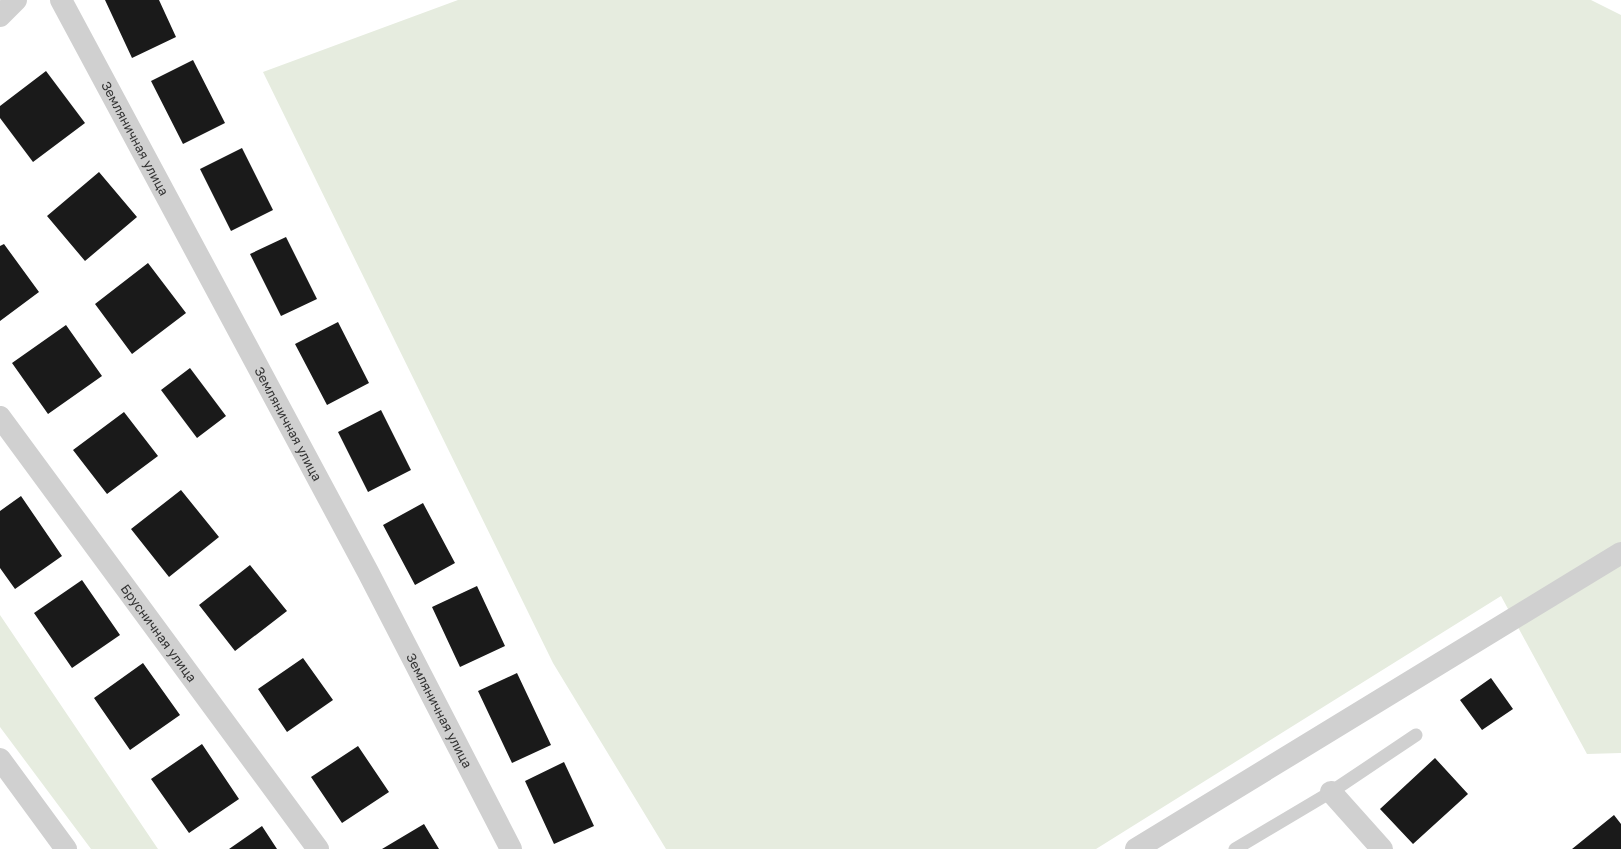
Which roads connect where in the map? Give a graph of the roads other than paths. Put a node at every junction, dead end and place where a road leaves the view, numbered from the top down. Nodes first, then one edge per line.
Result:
1 (16, 0) edge
2 (61, 0) edge
3 (0, 16) edge
4 (0, 417) edge
5 (1621, 553) edge
6 (1416, 736) dead end
7 (0, 759) edge
8 (1332, 792) junction
9 (66, 849) edge
10 (318, 849) edge
11 (512, 849) edge
12 (1136, 849) edge
13 (1235, 849) edge
14 (1382, 849) edge

1 - 3 street
2 - 11 street, Земляничная улица
4 - 10 street, Брусничная улица
5 - 12 street
6 - 8 lane
7 - 9 street
8 - 13 lane
8 - 14 street

